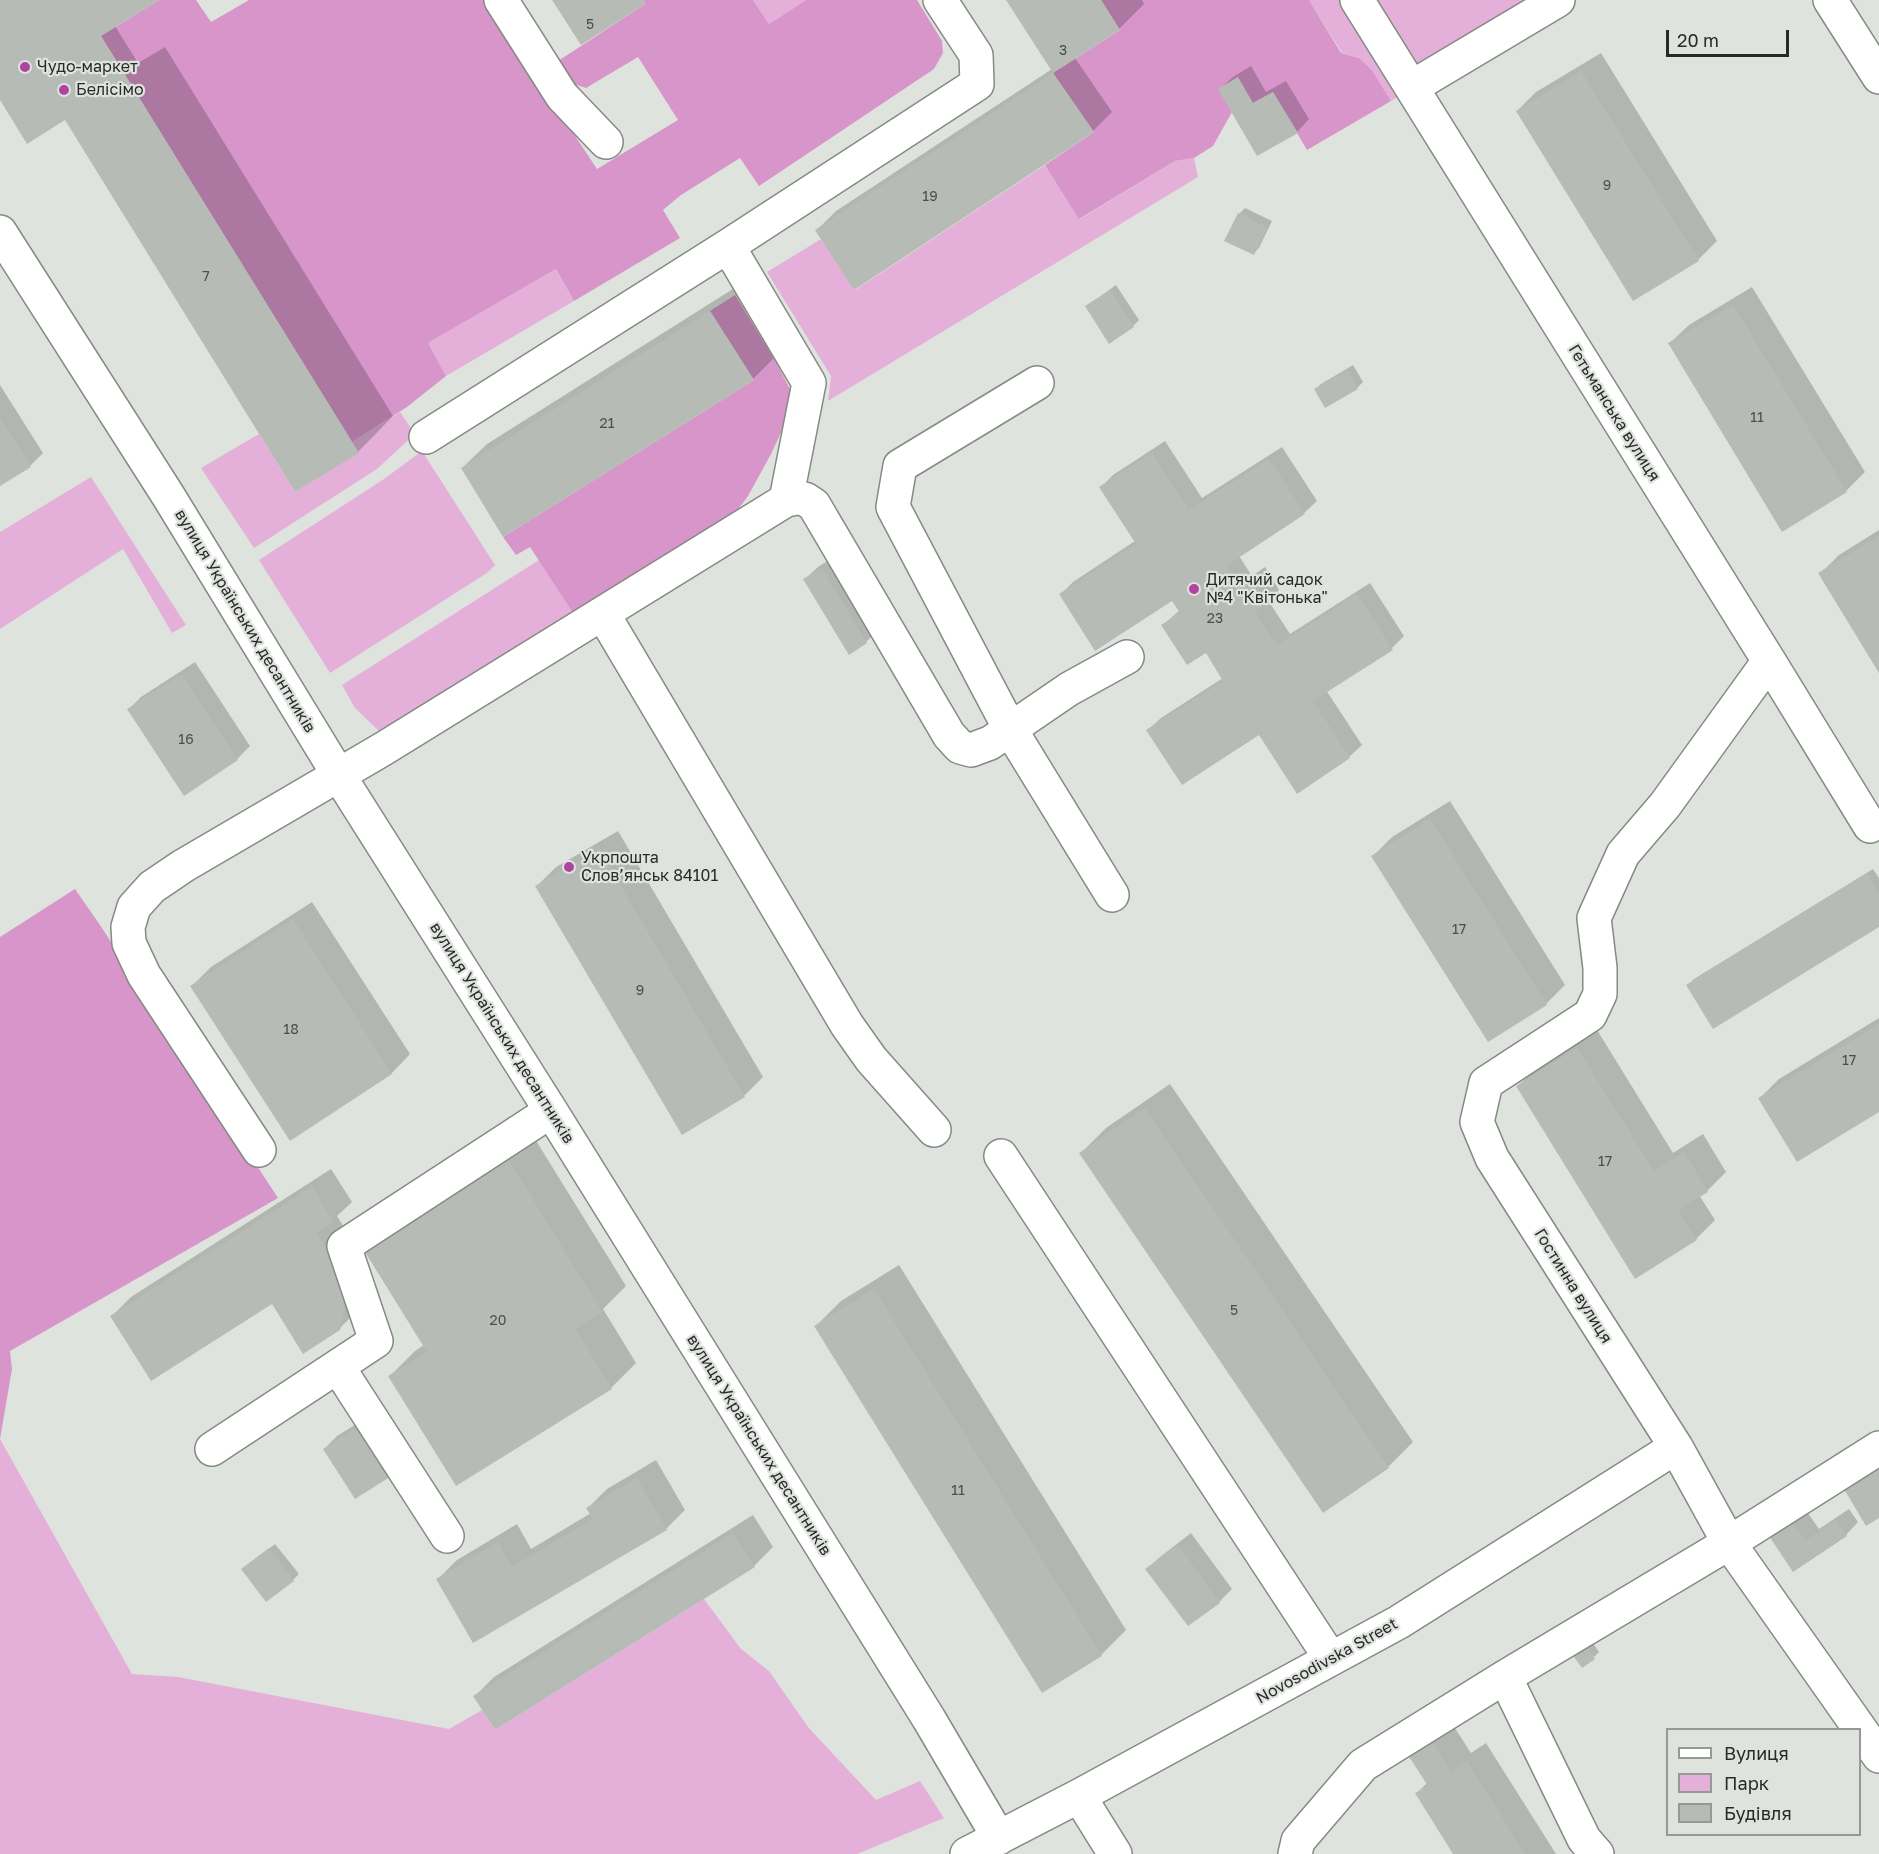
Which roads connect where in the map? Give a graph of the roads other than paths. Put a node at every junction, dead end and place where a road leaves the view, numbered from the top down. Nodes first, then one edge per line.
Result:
1 (501, 0) edge
2 (940, 0) edge
3 (1357, 0) edge
4 (1558, 0) edge
5 (1830, 0) edge
6 (1879, 77) edge
7 (1412, 87) junction
8 (606, 142) dead end
9 (0, 232) edge
10 (728, 246) junction
11 (1037, 383) dead end
12 (426, 436) dead end
13 (786, 501) junction
14 (603, 614) junction
15 (1127, 657) dead end
16 (1769, 660) junction
17 (1010, 729) junction
18 (338, 774) junction
19 (1870, 826) dead end
20 (1112, 895) dead end
21 (551, 1111) junction
22 (934, 1130) dead end
23 (259, 1150) dead end
24 (1001, 1156) dead end
25 (338, 1367) junction
26 (1676, 1447) junction
27 (1879, 1448) edge
28 (212, 1449) dead end
29 (447, 1536) dead end
30 (1729, 1543) junction
31 (1332, 1659) junction
32 (1505, 1677) junction
33 (1859, 1728) edge
34 (1861, 1730) edge
35 (1879, 1756) edge
36 (1079, 1796) junction
37 (999, 1838) junction
38 (966, 1854) edge
39 (1115, 1854) edge
40 (1295, 1854) edge
41 (1597, 1854) edge

1 - 8 street
2 - 10 street
3 - 7 street, Гетьманська вулиця
4 - 7 street
5 - 6 street
7 - 16 street, Гетьманська вулиця
9 - 18 street, вулиця Українських десантників
10 - 12 street
10 - 13 street
11 - 17 street
13 - 14 street
13 - 17 street
14 - 18 street
14 - 22 street
15 - 17 street
16 - 19 street, Гетьманська вулиця
16 - 26 street, Гостинна вулиця
17 - 20 street
18 - 21 street, вулиця Українських десантників
18 - 23 street
21 - 25 street
21 - 37 street, вулиця Українських десантників
24 - 31 street
25 - 28 street
25 - 29 street
26 - 30 street, Гостинна вулиця
26 - 31 street, Novosodivska Street
27 - 30 street
30 - 32 street
30 - 33 street, Гостинна вулиця
31 - 36 street, Novosodivska Street
32 - 40 street
32 - 41 street
34 - 35 street, Гостинна вулиця
36 - 37 street, Novosodivska Street
36 - 39 street
37 - 38 street, Novosodivska Street

